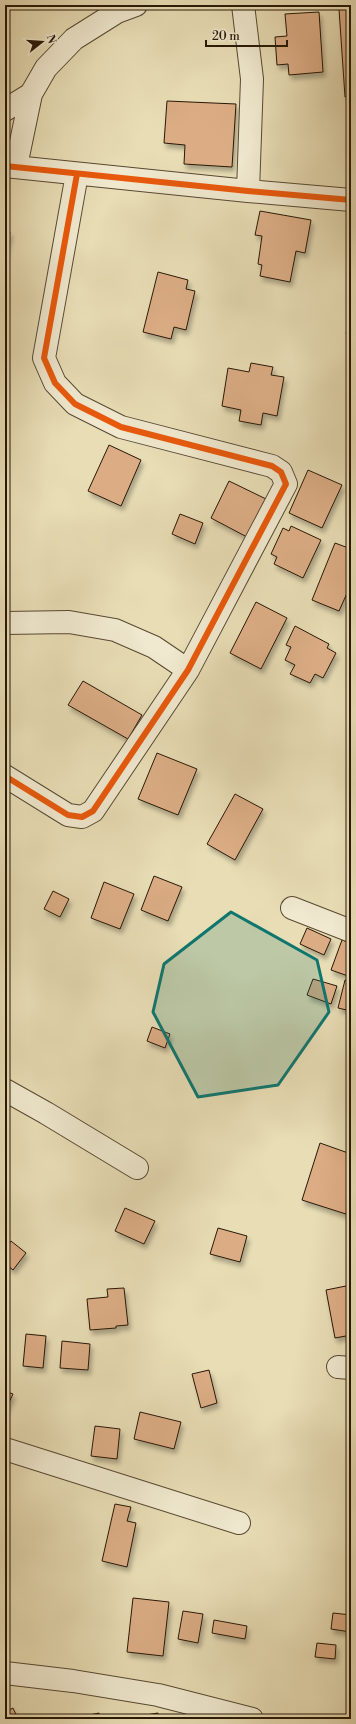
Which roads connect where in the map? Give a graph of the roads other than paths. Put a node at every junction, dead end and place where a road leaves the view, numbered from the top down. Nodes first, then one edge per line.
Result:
1 (136, 5) edge
2 (243, 5) edge
3 (31, 94) junction
4 (5, 110) edge
5 (10, 166) edge
6 (77, 174) junction
7 (248, 191) junction
8 (351, 200) edge
9 (5, 623) edge
10 (188, 670) junction
11 (5, 776) edge
12 (292, 908) dead end
13 (351, 931) edge
14 (5, 1090) edge
15 (137, 1168) dead end
16 (5, 1449) edge
17 (239, 1523) dead end
18 (5, 1673) edge
19 (252, 1719) edge

1 - 3 street
2 - 7 street
3 - 4 street
3 - 5 street
5 - 6 street
6 - 7 street
6 - 10 street
7 - 8 street
9 - 10 street
10 - 11 street
12 - 13 street
14 - 15 street
16 - 17 street
18 - 19 street

